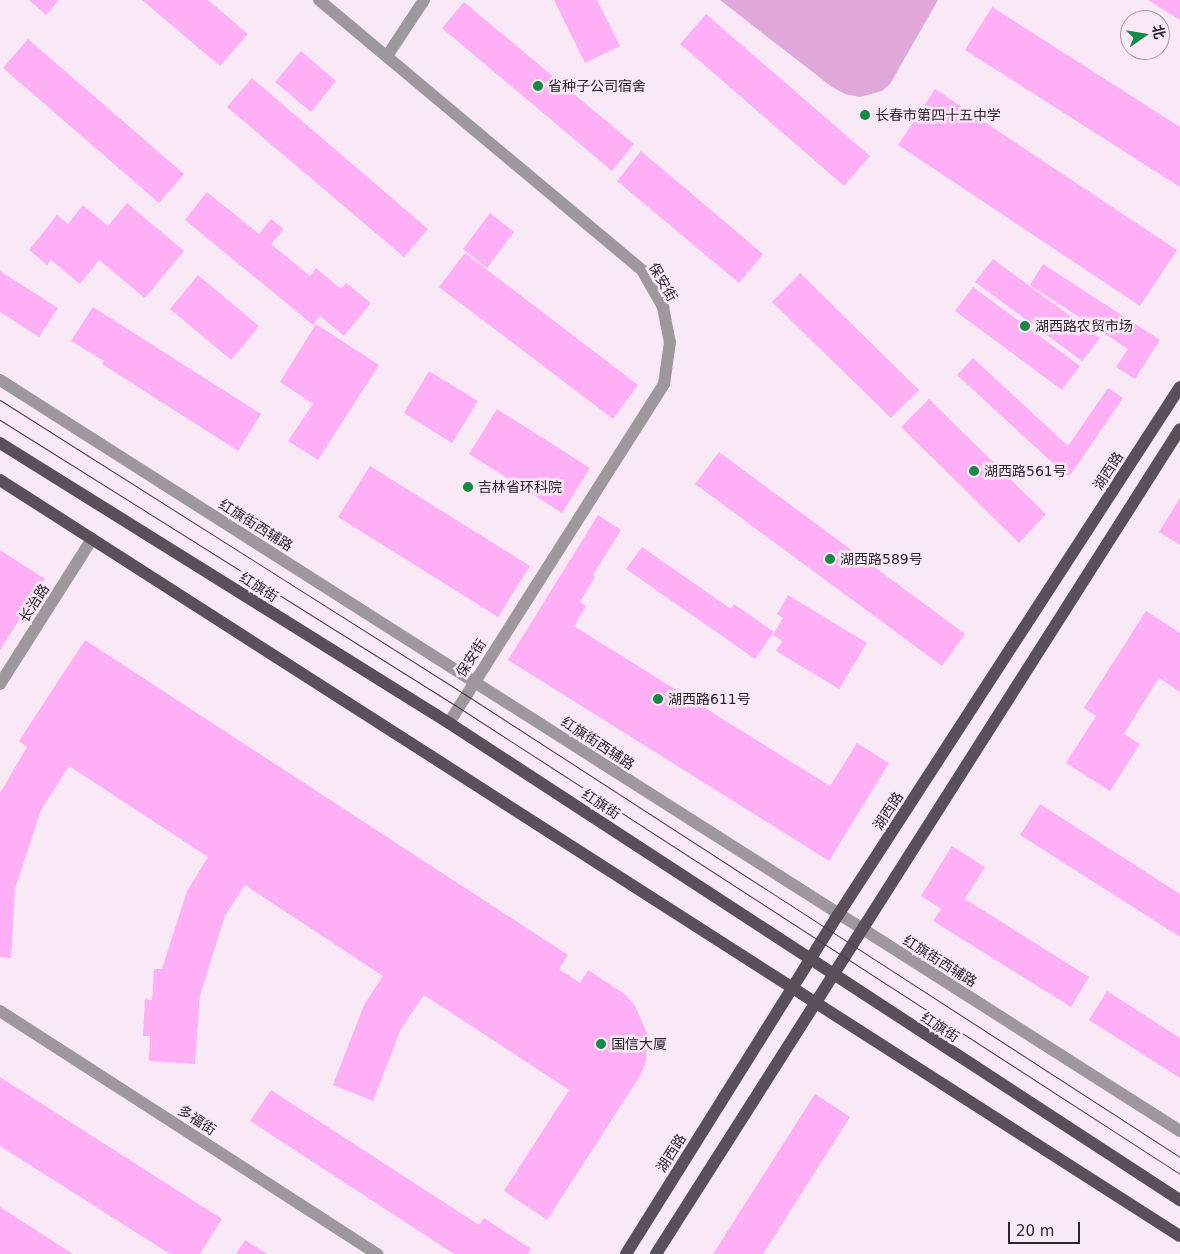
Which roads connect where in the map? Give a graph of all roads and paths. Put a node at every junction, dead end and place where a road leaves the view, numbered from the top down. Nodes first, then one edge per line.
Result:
1 (319, 0) edge
2 (424, 0) edge
3 (387, 56) junction
4 (0, 380) edge
5 (1180, 387) edge
6 (1180, 429) edge
7 (0, 443) edge
8 (0, 480) edge
9 (92, 539) junction
10 (474, 682) junction
11 (0, 684) edge
12 (449, 723) junction
13 (838, 915) junction
14 (864, 931) junction
15 (810, 959) junction
16 (835, 976) junction
17 (792, 988) junction
18 (817, 1004) junction
19 (0, 1011) edge
20 (1180, 1131) edge
21 (1180, 1200) edge
22 (1180, 1236) edge
23 (377, 1254) edge
24 (626, 1254) edge
25 (656, 1254) edge

1 - 3 street, 保安街
2 - 3 street
3 - 10 street, 保安街
4 - 10 street, 红旗街西辅路
5 - 13 main road, 湖西路
6 - 14 main road
7 - 12 main road, 红旗街
8 - 9 main road
9 - 11 street, 长治路
9 - 17 main road
10 - 12 street, 保安街
10 - 13 street, 红旗街西辅路
12 - 15 main road, 红旗街
13 - 14 street, 红旗街西辅路
13 - 15 main road, 湖西路
14 - 16 main road
14 - 20 street, 红旗街西辅路
15 - 16 main road, 红旗街
15 - 17 main road, 湖西路
16 - 18 main road
16 - 21 main road, 红旗街
17 - 18 main road
17 - 24 main road, 湖西路
18 - 22 main road
18 - 25 main road
19 - 23 street, 多福街

